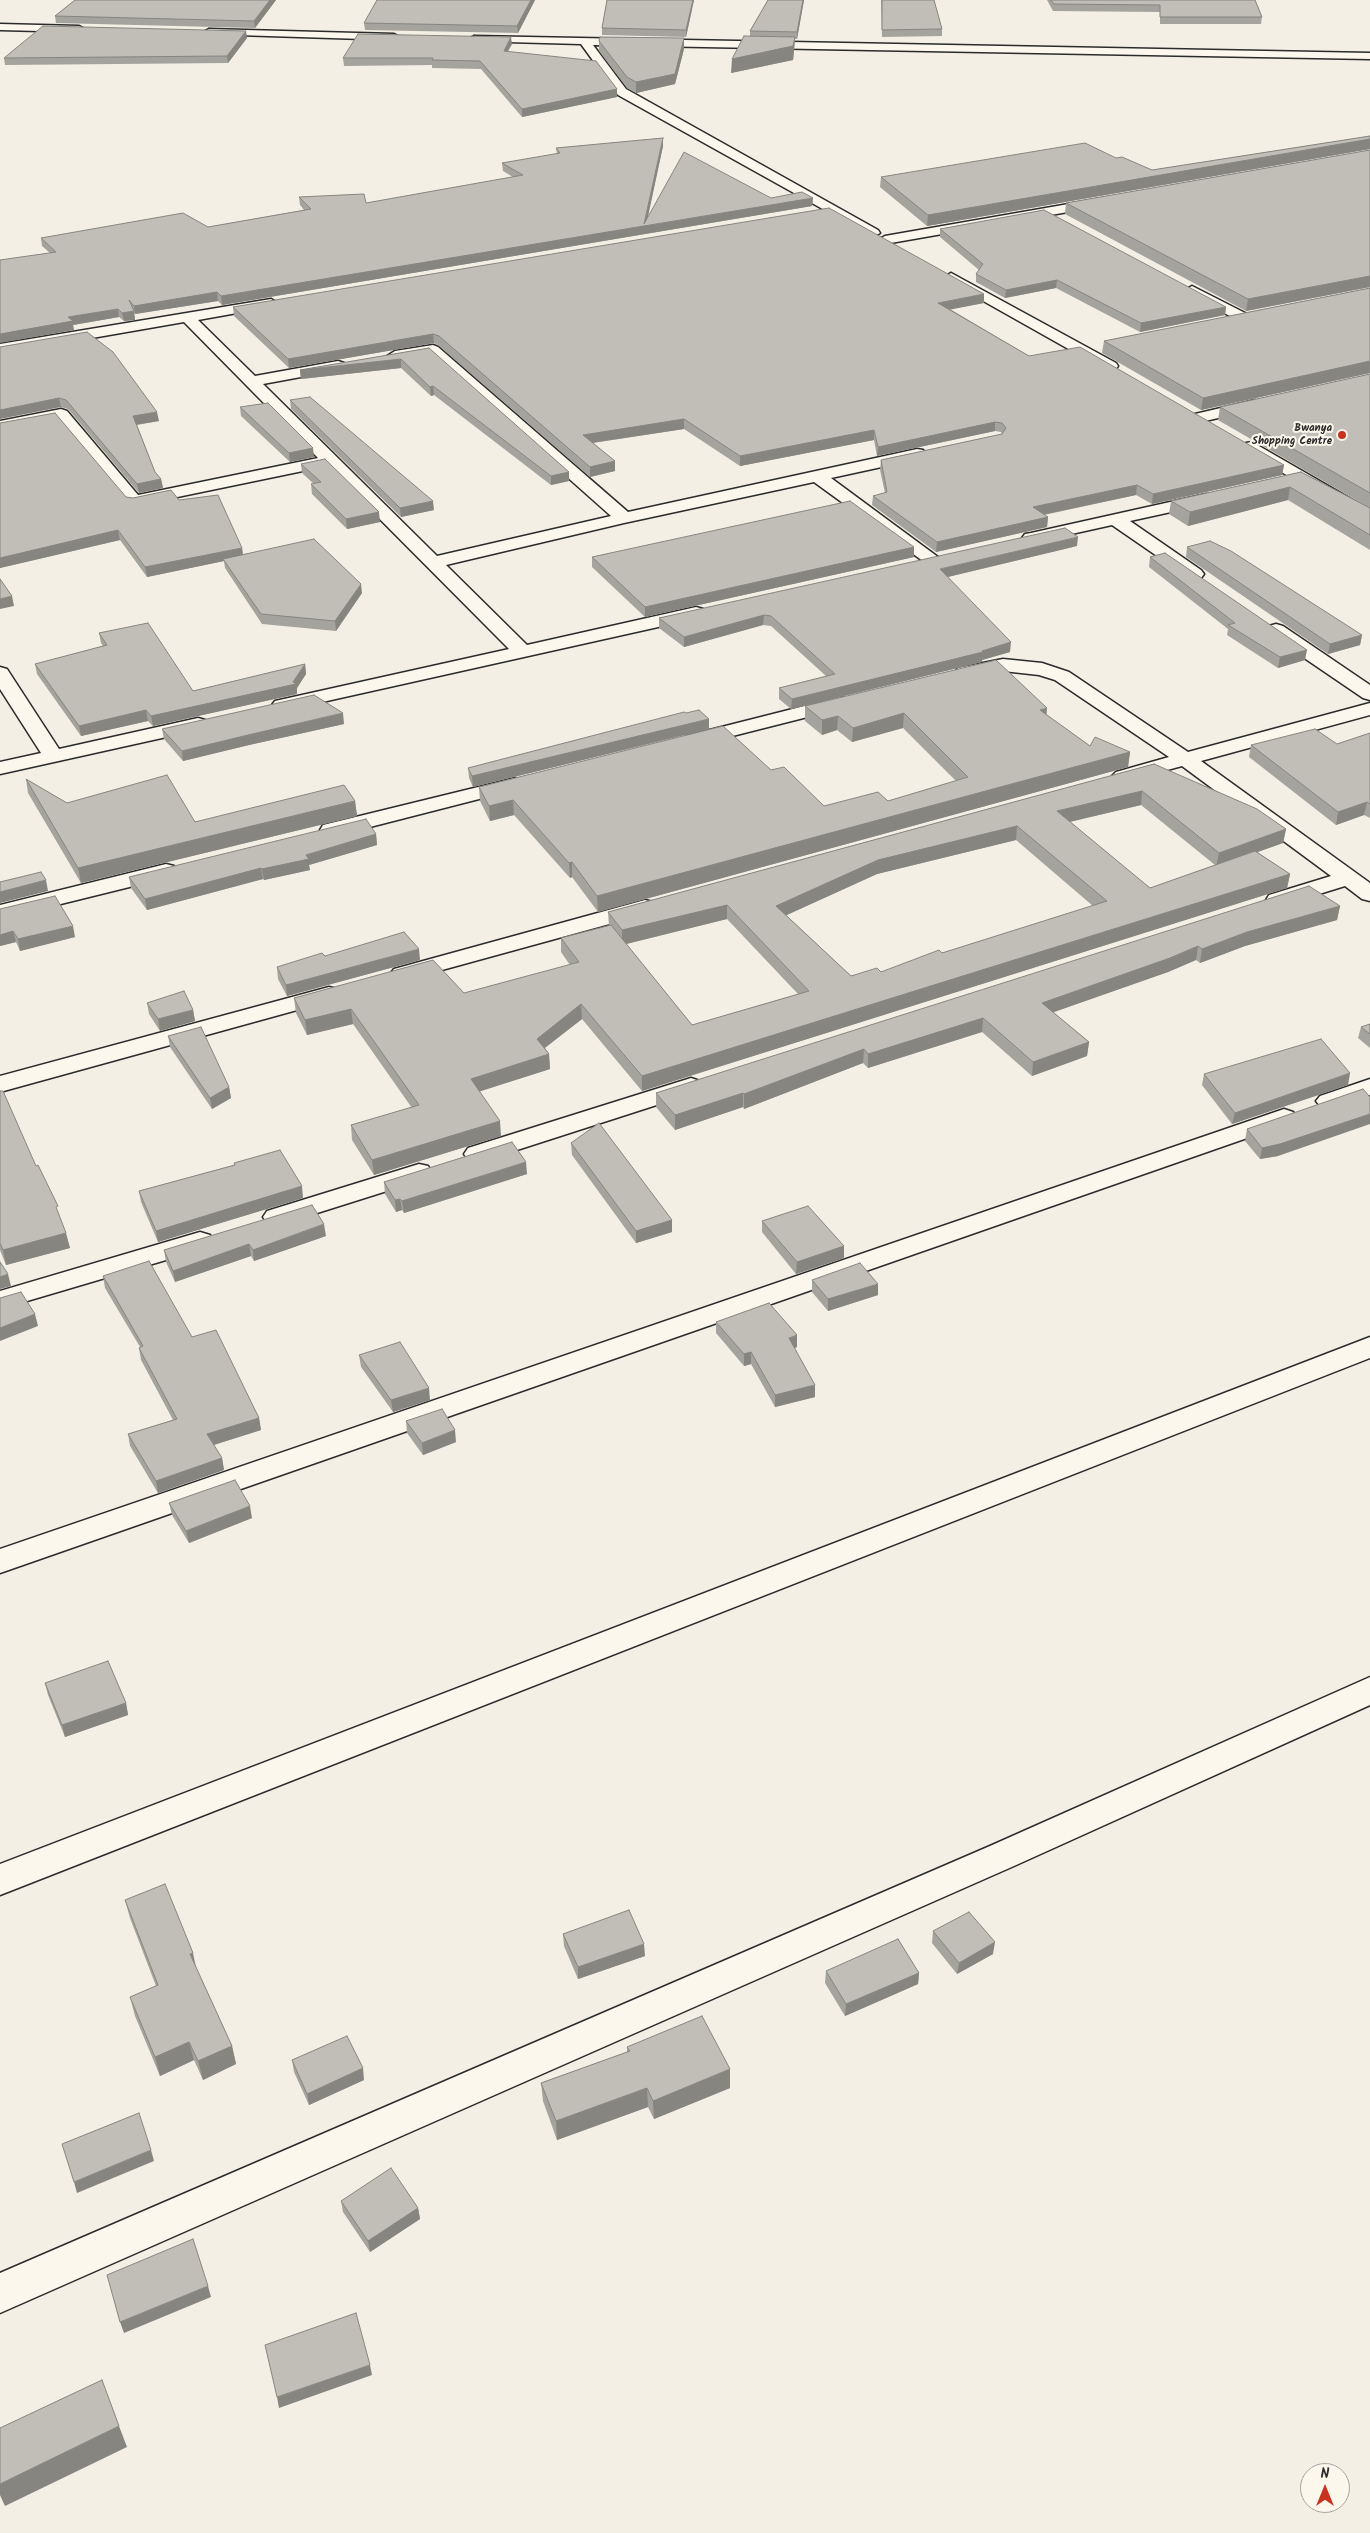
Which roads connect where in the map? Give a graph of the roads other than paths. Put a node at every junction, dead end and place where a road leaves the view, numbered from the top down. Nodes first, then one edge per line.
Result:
1 (0, 27) edge
2 (89, 29) edge
3 (198, 32) edge
4 (406, 37) edge
5 (465, 38) edge
6 (584, 41) junction
7 (1370, 56) edge
8 (1116, 200) edge
9 (832, 209) junction
10 (1048, 212) junction
11 (804, 214) edge
12 (1064, 221) edge
13 (885, 240) junction
14 (902, 250) edge
15 (937, 269) edge
16 (1183, 285) edge
17 (284, 301) edge
18 (1263, 314) edge
19 (187, 317) junction
20 (1244, 318) junction
21 (1225, 322) edge
22 (1102, 347) dead end
23 (0, 349) edge
24 (1083, 350) junction
25 (376, 360) edge
26 (356, 363) edge
27 (1125, 374) edge
28 (251, 381) junction
29 (1268, 402) edge
30 (1184, 408) edge
31 (1201, 418) junction
32 (0, 426) edge
33 (1218, 427) edge
34 (1235, 437) edge
35 (929, 452) edge
36 (331, 460) junction
37 (817, 476) junction
38 (1303, 477) junction
39 (1274, 483) edge
40 (1228, 494) edge
41 (1370, 517) edge
42 (624, 518) junction
43 (1115, 519) junction
44 (1010, 543) edge
45 (952, 556) edge
46 (933, 560) junction
47 (433, 562) junction
48 (914, 564) edge
49 (1214, 587) edge
50 (714, 609) edge
51 (1263, 621) edge
52 (523, 652) junction
53 (0, 673) edge
54 (949, 676) edge
55 (1370, 694) edge
56 (862, 698) edge
57 (264, 709) edge
58 (1370, 709) edge
59 (216, 720) edge
60 (678, 744) edge
61 (54, 756) junction
62 (1185, 759) junction
63 (0, 768) edge
64 (532, 780) edge
65 (1098, 783) edge
66 (310, 835) edge
67 (184, 866) edge
68 (1348, 878) junction
69 (1370, 894) edge
70 (665, 902) edge
71 (1253, 908) edge
72 (0, 912) edge
73 (386, 978) edge
74 (347, 989) edge
75 (711, 1080) edge
76 (0, 1084) edge
77 (1370, 1087) edge
78 (255, 1224) edge
79 (226, 1233) edge
80 (0, 1300) edge
81 (1370, 1347) edge
82 (0, 1561) edge
83 (1370, 1690) edge
84 (0, 1880) edge
85 (0, 2293) edge

1 - 2 street
3 - 4 street
5 - 6 street
6 - 7 street
6 - 9 street
8 - 10 street
9 - 11 street
9 - 13 street
10 - 12 street
10 - 13 street
13 - 14 street
15 - 24 street
16 - 20 street
17 - 19 street
18 - 20 street
19 - 23 street
19 - 28 street
20 - 21 street
22 - 24 street
24 - 27 street
25 - 42 street
26 - 28 street
28 - 36 street
29 - 31 street
30 - 31 street
31 - 33 street
32 - 36 street
34 - 38 street
35 - 37 street
36 - 47 street
37 - 42 street
37 - 46 street
38 - 39 street
38 - 41 street
40 - 43 street
42 - 47 street
43 - 44 street
43 - 49 street
45 - 46 street
46 - 48 street
47 - 52 street
50 - 52 street
51 - 55 street
52 - 57 street
53 - 61 street
54 - 62 street
56 - 60 street
58 - 62 street
59 - 61 street
61 - 63 street
62 - 65 street
62 - 68 street
64 - 66 street
67 - 72 street
68 - 69 street
68 - 71 street
70 - 73 street
74 - 76 street
75 - 78 street
77 - 82 street
79 - 80 street
81 - 84 street
83 - 85 street

